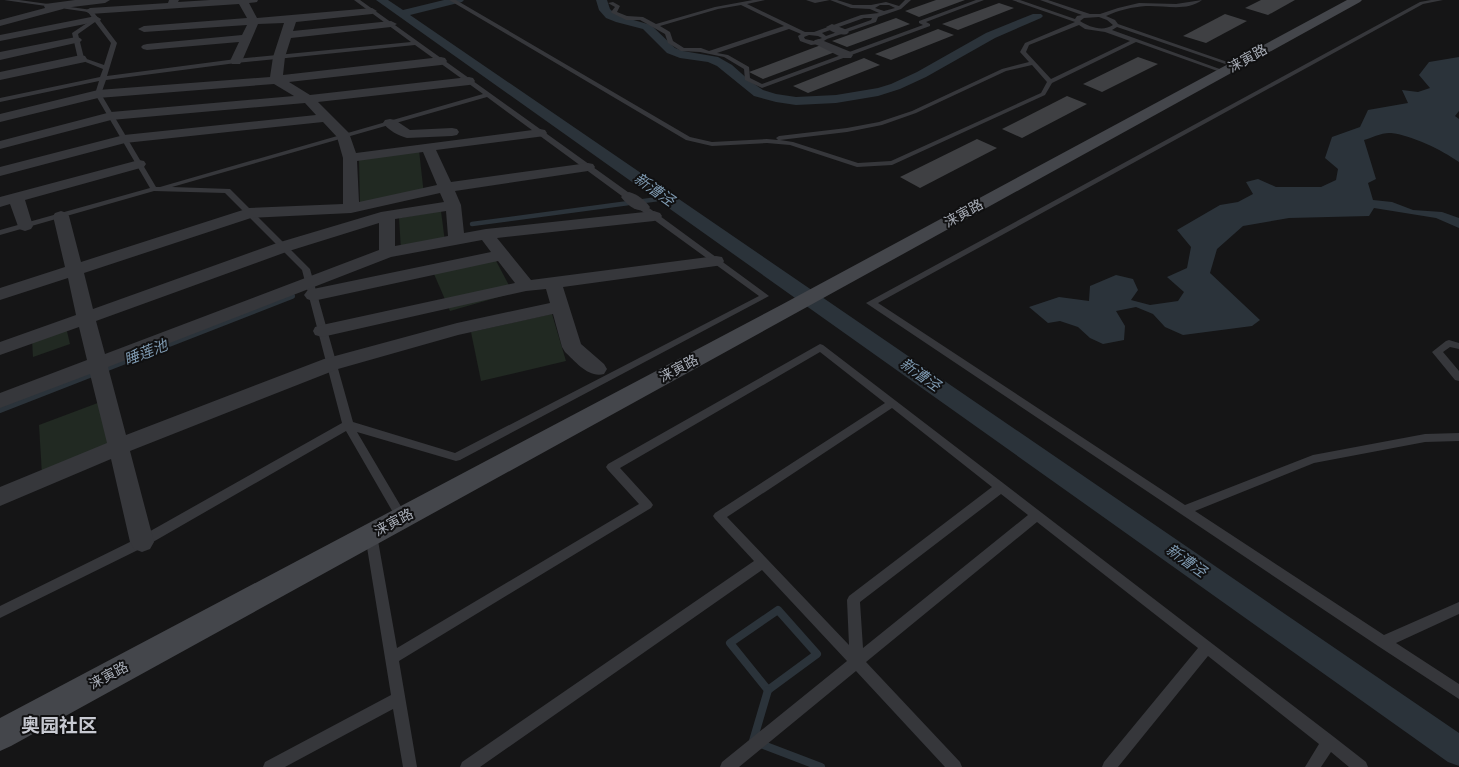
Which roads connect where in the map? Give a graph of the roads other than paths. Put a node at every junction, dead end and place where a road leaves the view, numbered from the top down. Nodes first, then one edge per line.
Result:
1 (7, 0) edge
2 (105, 0) edge
3 (254, 0) edge
4 (357, 0) edge
5 (452, 0) edge
6 (620, 0) edge
7 (733, 0) edge
8 (762, 0) edge
9 (809, 0) edge
10 (827, 0) edge
11 (832, 0) edge
12 (908, 0) edge
13 (981, 0) edge
14 (1015, 0) edge
15 (1043, 0) edge
16 (1199, 0) edge
17 (1356, 0) edge
18 (1411, 0) edge
19 (1440, 0) edge
20 (216, 1) edge
21 (242, 1) edge
22 (1153, 2) edge
23 (173, 3) edge
24 (1422, 3) junction
25 (744, 4) junction
26 (54, 6) junction
27 (872, 7) junction
28 (899, 8) junction
29 (372, 11) junction
30 (884, 13) junction
31 (93, 15) junction
32 (1089, 15) junction
33 (874, 16) junction
34 (1101, 16) junction
35 (291, 19) junction
36 (254, 21) junction
37 (1078, 22) junction
38 (0, 23) edge
39 (391, 24) junction
40 (1116, 25) junction
41 (656, 26) junction
42 (788, 27) junction
43 (832, 28) junction
44 (144, 30) dead end
45 (1106, 30) junction
46 (843, 32) junction
47 (805, 34) junction
48 (286, 35) junction
49 (0, 38) edge
50 (246, 38) junction
51 (820, 38) junction
52 (76, 40) junction
53 (1136, 40) junction
54 (417, 43) junction
55 (147, 47) dead end
56 (708, 53) junction
57 (847, 55) junction
58 (0, 56) edge
59 (279, 57) junction
60 (80, 59) junction
61 (236, 61) junction
62 (441, 61) junction
63 (1032, 63) junction
64 (106, 68) junction
65 (1230, 69) junction
66 (0, 76) edge
67 (103, 78) junction
68 (276, 80) junction
69 (469, 81) junction
70 (1050, 82) junction
71 (98, 94) junction
72 (488, 95) junction
73 (308, 99) junction
74 (0, 100) edge
75 (111, 116) junction
76 (0, 118) edge
77 (327, 118) junction
78 (390, 123) junction
79 (540, 133) junction
80 (344, 136) junction
81 (124, 138) junction
82 (767, 141) junction
83 (457, 143) junction
84 (0, 145) edge
85 (428, 147) junction
86 (350, 158) junction
87 (139, 164) junction
88 (588, 167) junction
89 (0, 172) edge
90 (154, 189) junction
91 (437, 190) junction
92 (16, 198) junction
93 (0, 202) edge
94 (453, 205) junction
95 (639, 205) junction
96 (351, 208) junction
97 (424, 209) junction
98 (249, 213) junction
99 (387, 215) junction
100 (61, 216) junction
101 (24, 226) junction
102 (0, 233) edge
103 (486, 234) junction
104 (457, 239) junction
105 (283, 247) junction
106 (387, 253) junction
107 (502, 255) junction
108 (716, 261) junction
109 (75, 271) junction
110 (553, 283) junction
111 (526, 286) junction
112 (311, 289) junction
113 (0, 294) edge
114 (560, 307) junction
115 (86, 318) junction
116 (322, 331) junction
117 (1459, 346) edge
118 (0, 349) edge
119 (331, 364) junction
120 (597, 368) dead end
121 (99, 370) junction
122 (1459, 378) edge
123 (0, 401) edge
124 (892, 403) junction
125 (348, 425) junction
126 (1459, 437) edge
127 (118, 447) junction
128 (1000, 487) junction
129 (0, 497) edge
130 (1184, 510) junction
131 (1037, 515) junction
132 (402, 518) junction
133 (371, 535) junction
134 (142, 542) junction
135 (763, 562) junction
136 (1459, 608) edge
137 (0, 612) edge
138 (1383, 642) junction
139 (1207, 647) junction
140 (392, 658) junction
141 (856, 662) junction
142 (1459, 692) edge
143 (399, 698) junction
144 (0, 735) edge
145 (1329, 742) junction
146 (728, 766) edge
147 (270, 767) edge
148 (410, 767) edge
149 (467, 767) edge
150 (955, 767) edge
151 (1109, 767) edge
152 (1312, 767) edge
153 (1361, 767) edge

1 - 26 lane
2 - 26 street
3 - 21 street
4 - 29 lane
5 - 82 lane
6 - 41 lane
7 - 25 lane
8 - 25 lane
9 - 10 lane
11 - 27 lane
12 - 28 lane
13 - 57 lane
14 - 37 lane
15 - 32 lane
16 - 22 lane
17 - 65 street, 涞寅路
18 - 24 lane
19 - 24 lane
20 - 21 street
20 - 23 street
21 - 36 street
22 - 34 lane
23 - 31 street
24 - 130 lane
25 - 41 lane
25 - 42 lane
26 - 31 lane
26 - 38 street
27 - 28 lane
27 - 30 lane
28 - 30 lane
29 - 35 street
29 - 39 lane
30 - 33 lane
31 - 49 street
31 - 52 lane
31 - 64 lane
32 - 34 lane
32 - 37 lane
33 - 43 lane
33 - 46 lane
34 - 40 lane
35 - 36 street
35 - 48 street
36 - 44 street
36 - 50 street
37 - 45 lane
37 - 63 lane
39 - 48 street
39 - 54 lane
40 - 45 lane
40 - 65 lane
41 - 56 lane
42 - 47 lane
42 - 56 lane
43 - 46 street
43 - 51 lane
45 - 53 lane
46 - 51 lane
47 - 51 lane
47 - 51 lane
48 - 59 street
50 - 55 street
50 - 61 street
51 - 57 street
52 - 58 street
52 - 60 lane
53 - 65 lane
53 - 70 lane
54 - 59 lane
54 - 62 lane
56 - 57 lane
59 - 61 lane
59 - 68 street
60 - 64 lane
60 - 66 street
61 - 67 lane
62 - 68 street
62 - 69 lane
63 - 70 lane
63 - 82 lane
64 - 67 lane
65 - 132 street, 涞寅路
67 - 71 lane
67 - 74 lane
68 - 71 street
68 - 73 street
69 - 72 lane
69 - 73 street
70 - 82 lane
71 - 75 lane
71 - 76 street
72 - 78 lane
72 - 79 lane
73 - 75 street
73 - 77 street
75 - 81 lane
75 - 84 street
77 - 80 street
77 - 81 street
78 - 80 lane
78 - 83 street
79 - 83 street
79 - 88 lane
80 - 86 street
80 - 90 lane
81 - 87 lane
81 - 89 street
83 - 85 street
85 - 86 street
85 - 91 street
86 - 96 street
87 - 90 lane
87 - 92 street
88 - 91 street
88 - 95 lane
90 - 98 lane
90 - 100 lane
91 - 94 street
91 - 96 street
91 - 97 street
92 - 93 street
92 - 101 street
94 - 97 street
94 - 104 street
95 - 103 street
95 - 108 lane
96 - 98 street
97 - 99 street
98 - 105 lane
98 - 109 street
99 - 105 street
99 - 106 street
100 - 101 lane
100 - 109 street
101 - 102 lane
103 - 104 street
103 - 107 street
104 - 106 street
105 - 112 lane
105 - 115 street
106 - 112 street
107 - 111 street
107 - 112 street
108 - 110 street
108 - 125 lane
109 - 113 street
109 - 115 street
110 - 111 street
110 - 114 street
111 - 116 street
112 - 116 lane
112 - 121 street
114 - 119 street
114 - 120 street
115 - 118 street
115 - 121 street
116 - 119 lane
117 - 122 lane
119 - 125 lane
119 - 127 street
121 - 123 street
121 - 127 street
124 - 128 lane
124 - 135 lane
124 - 140 lane
125 - 132 lane
125 - 134 lane
126 - 130 lane
127 - 129 street
127 - 134 street
128 - 131 lane
128 - 141 lane
130 - 138 lane
131 - 139 lane
131 - 141 lane
132 - 133 street, 涞寅路
133 - 140 lane
133 - 144 street, 涞寅路
134 - 137 lane
135 - 141 lane
135 - 149 lane
136 - 138 lane
138 - 142 lane
139 - 145 lane
139 - 151 lane
140 - 143 lane
141 - 146 lane
141 - 150 lane
143 - 147 lane
143 - 148 lane
145 - 152 lane
145 - 153 lane

